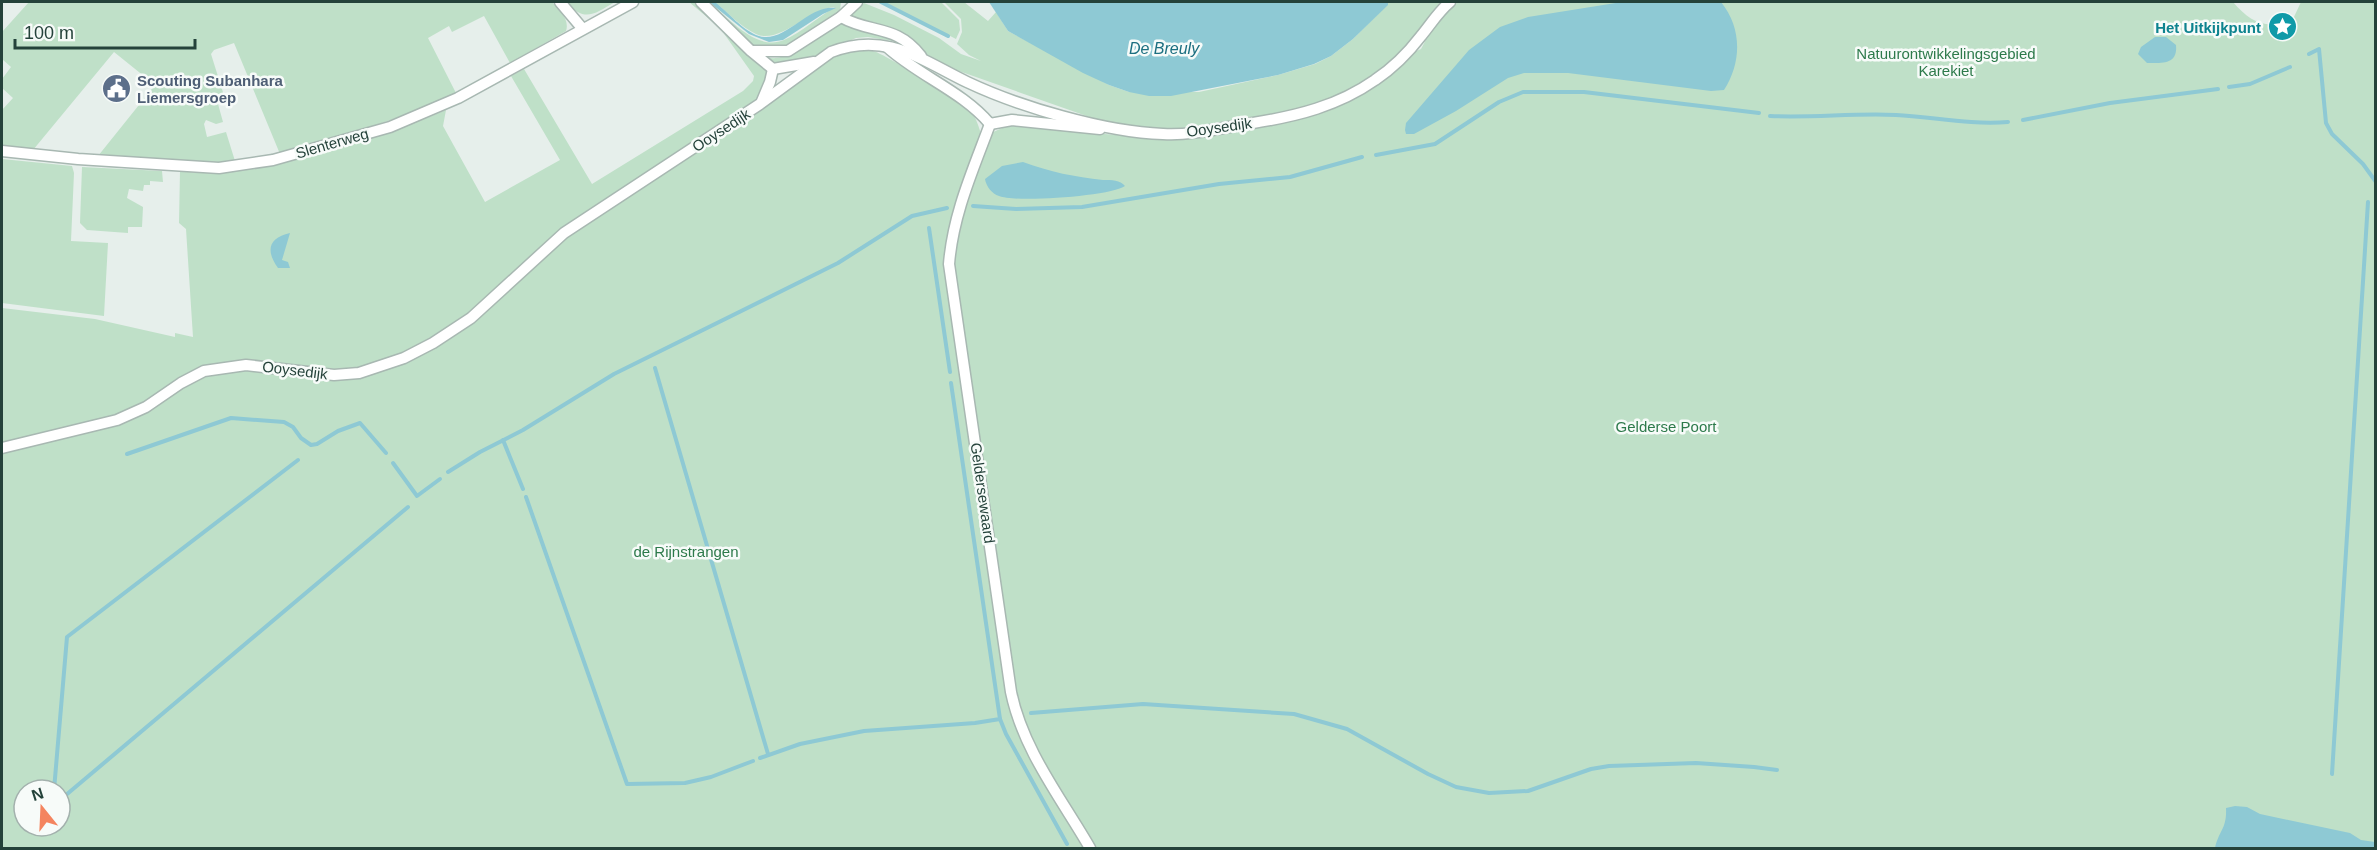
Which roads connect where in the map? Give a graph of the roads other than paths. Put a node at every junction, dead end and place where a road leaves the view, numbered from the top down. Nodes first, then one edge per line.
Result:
1 (560, 2) edge
2 (633, 2) edge
3 (700, 2) edge
4 (856, 2) edge
5 (1450, 2) edge
6 (841, 17) junction
7 (582, 28) junction
8 (887, 47) junction
9 (751, 51) junction
10 (923, 59) junction
11 (819, 61) junction
12 (773, 69) junction
13 (760, 104) junction
14 (990, 124) junction
15 (1109, 128) junction
16 (2, 151) edge
17 (2, 448) edge
18 (1090, 849) edge

1 - 7 street
2 - 7 street, Slenterweg
3 - 9 street
4 - 6 street
5 - 15 street, Ooysedijk
6 - 9 street
6 - 10 street
7 - 16 street, Slenterweg
8 - 10 street, Ooysedijk
8 - 11 street, Ooysedijk
8 - 14 street
9 - 12 street
10 - 15 street, Ooysedijk
11 - 12 street
11 - 13 street, Ooysedijk
12 - 13 street
13 - 17 street, Ooysedijk
14 - 15 street
14 - 18 street, Geldersewaard

